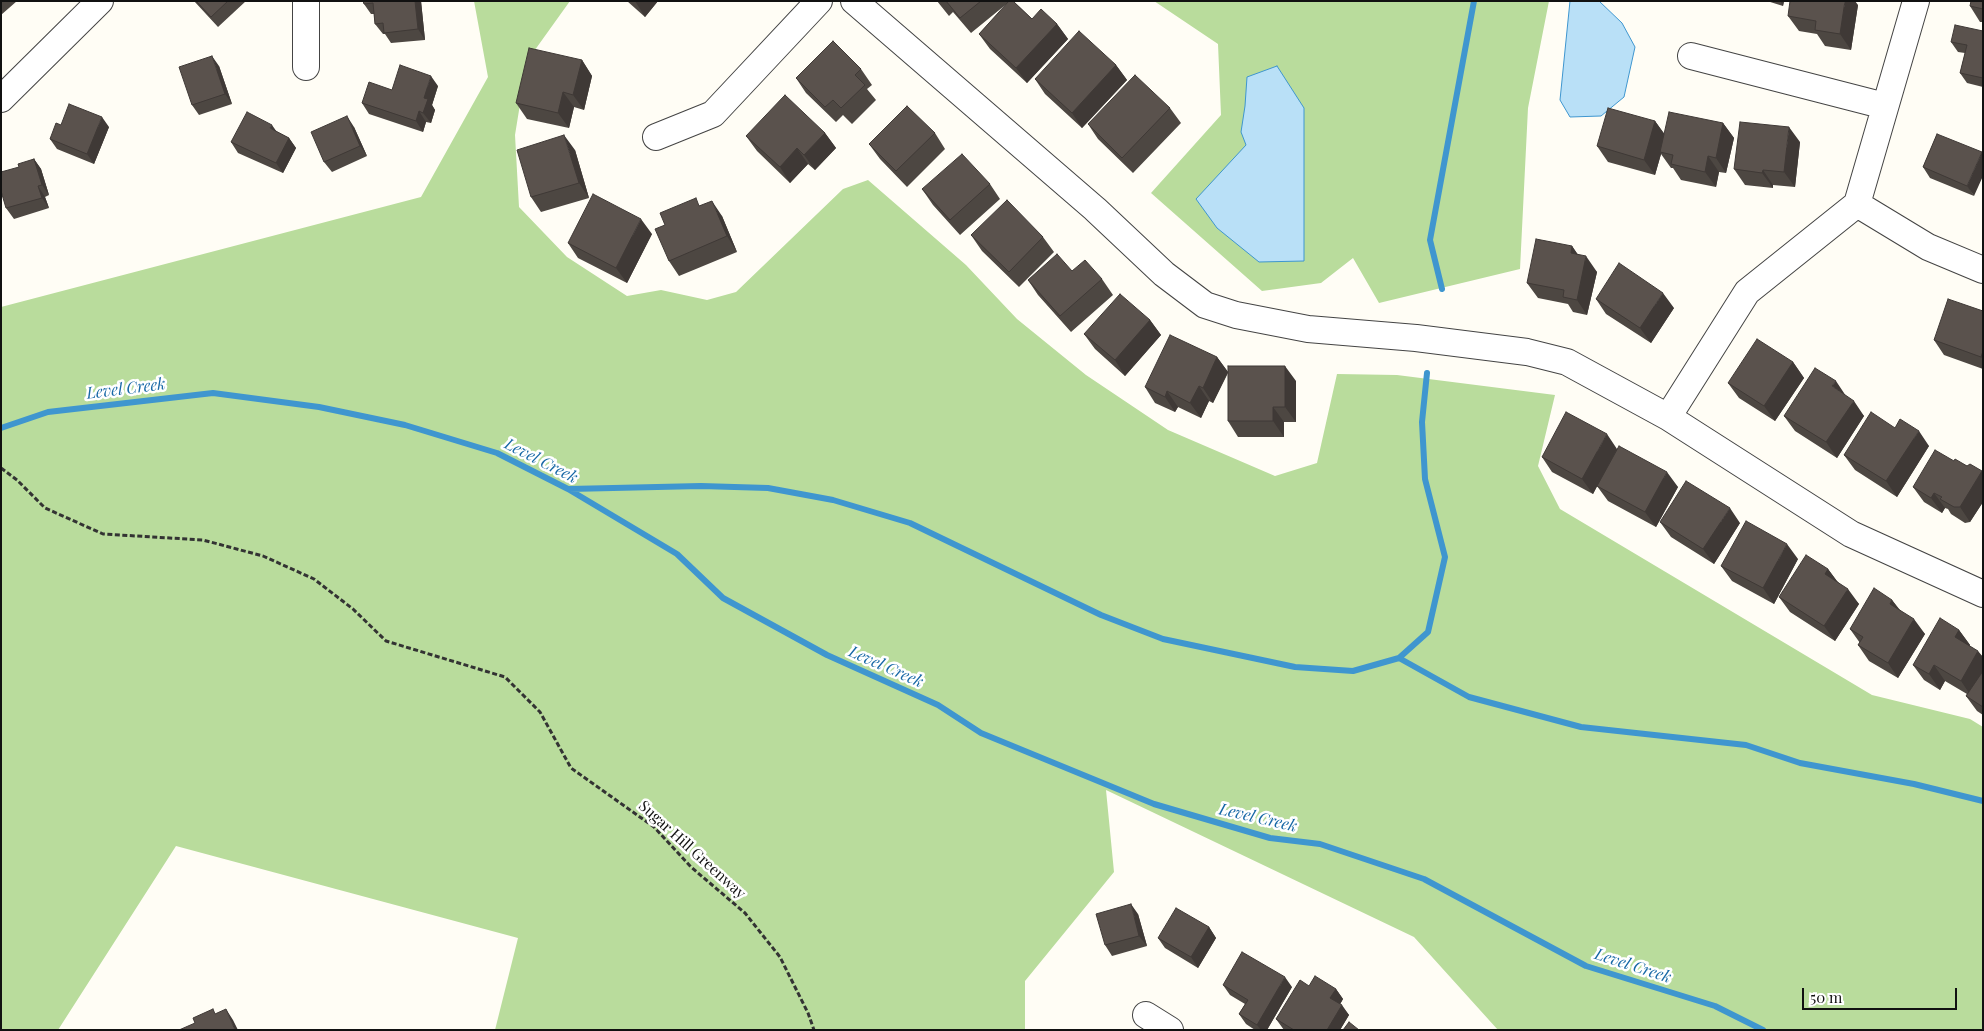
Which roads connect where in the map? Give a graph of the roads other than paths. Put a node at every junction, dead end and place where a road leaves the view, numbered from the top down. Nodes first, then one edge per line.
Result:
1 (100, 1) edge
2 (306, 1) edge
3 (819, 1) edge
4 (854, 1) edge
5 (1916, 1) edge
6 (1691, 56) dead end
7 (306, 68) dead end
8 (1, 99) edge
9 (1885, 106) junction
10 (656, 137) dead end
11 (1857, 204) junction
12 (1983, 270) edge
13 (1668, 417) junction
14 (1983, 594) edge
15 (1146, 1015) dead end
16 (1170, 1030) edge

1 - 8 street
2 - 7 street
3 - 10 street
4 - 13 street
5 - 9 street
6 - 9 street
9 - 11 street
11 - 12 street
11 - 13 street
13 - 14 street
15 - 16 street

